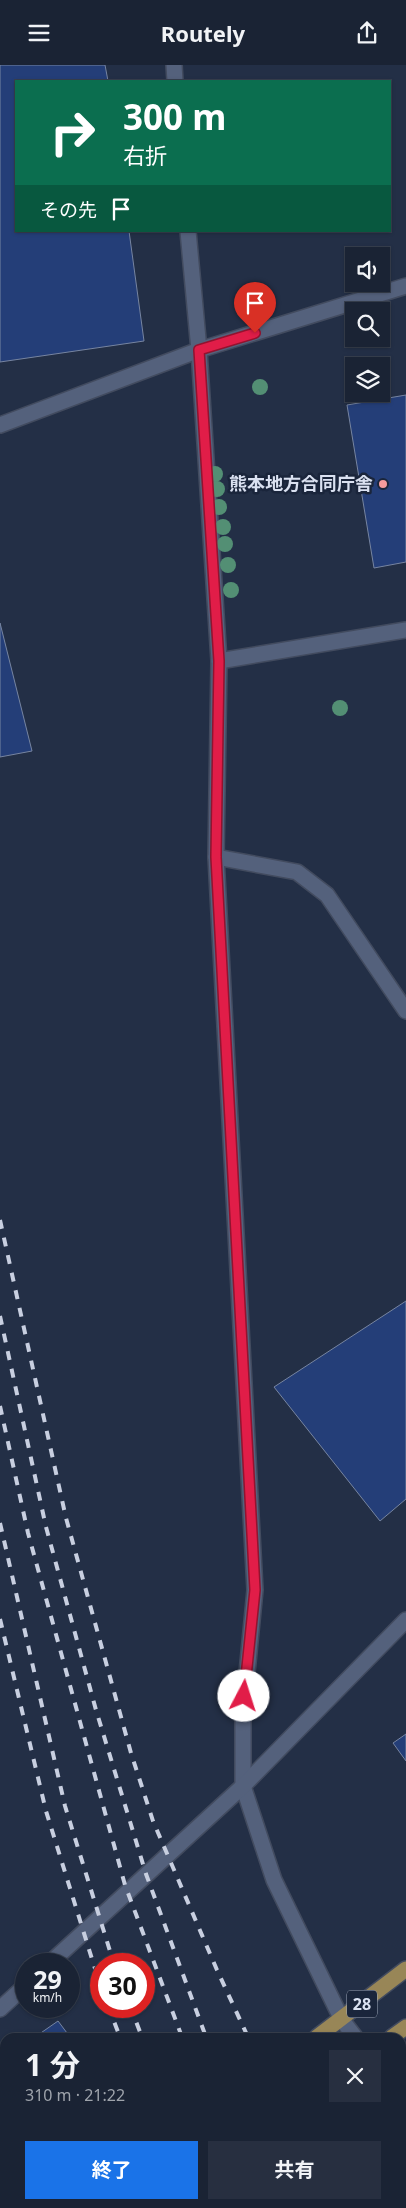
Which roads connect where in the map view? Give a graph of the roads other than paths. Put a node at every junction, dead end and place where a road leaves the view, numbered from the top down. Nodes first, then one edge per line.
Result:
1 (174, 65) edge
2 (175, 80) edge
3 (188, 232) edge
4 (406, 286) edge
5 (199, 350) junction
6 (0, 425) edge
7 (406, 630) edge
8 (219, 661) junction
9 (216, 857) junction
10 (406, 1011) edge
11 (406, 1620) edge
12 (243, 1786) junction
13 (61, 1953) edge
14 (406, 1969) edge
15 (15, 1995) edge
16 (0, 2009) edge
17 (342, 2020) junction
18 (323, 2033) edge
19 (352, 2033) edge

1 - 2 street
3 - 5 street
4 - 5 street
5 - 6 street
5 - 8 street
7 - 8 street
8 - 9 street
9 - 10 street
9 - 12 street
11 - 12 street
12 - 13 street
12 - 17 street
14 - 17 main road, 28
15 - 16 street
17 - 18 main road, 28
17 - 19 street

